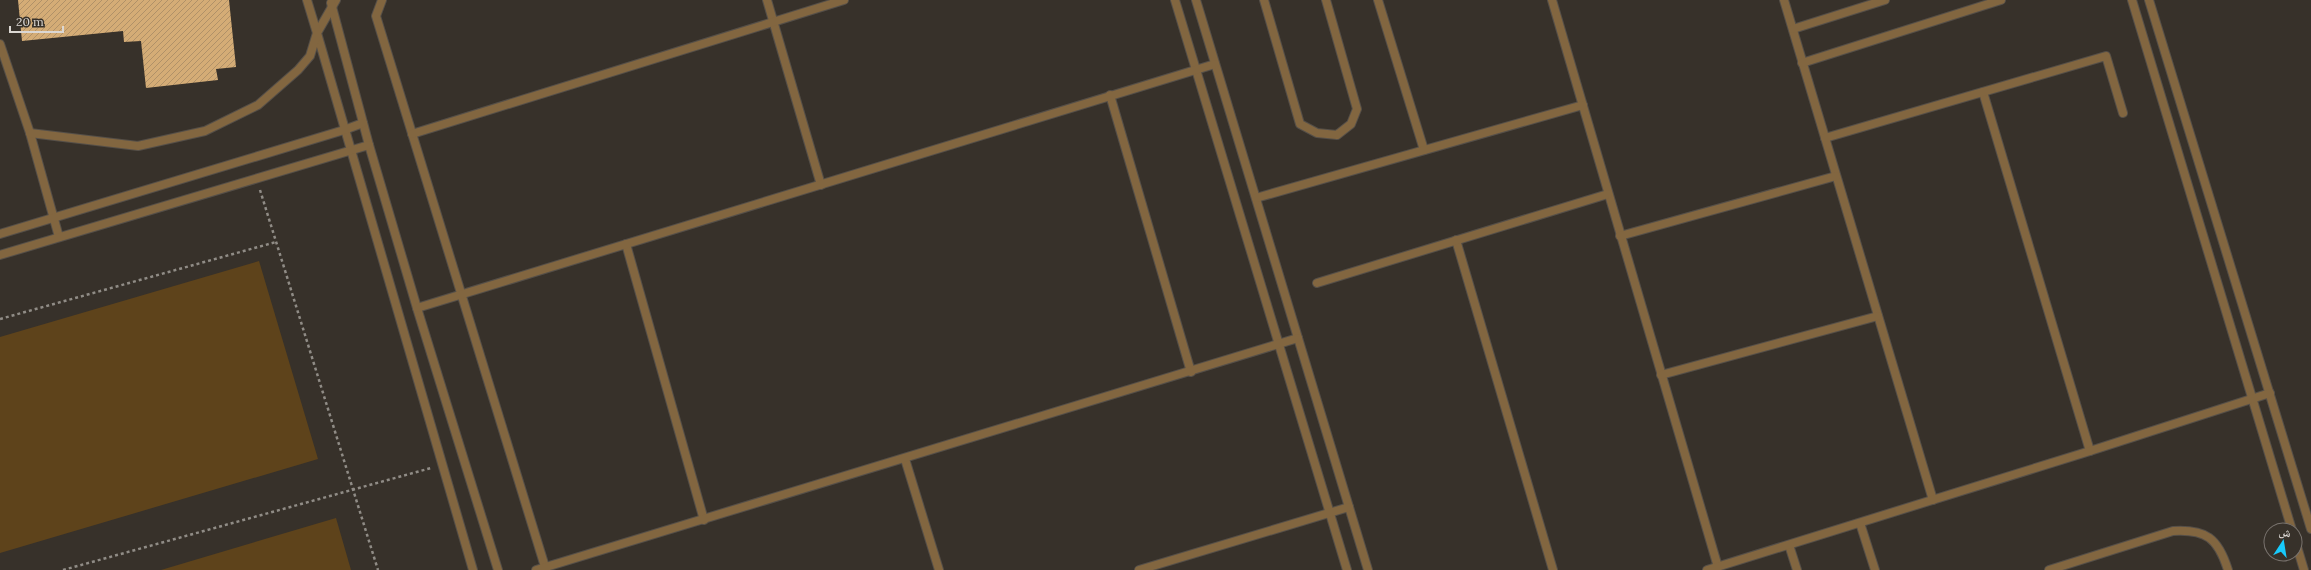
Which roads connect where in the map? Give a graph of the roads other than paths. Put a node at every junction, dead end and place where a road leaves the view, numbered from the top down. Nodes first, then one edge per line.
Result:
1 (307, 0) edge
2 (382, 0) edge
3 (767, 0) edge
4 (844, 0) edge
5 (1175, 0) edge
6 (1196, 0) edge
7 (1264, 0) edge
8 (1326, 0) edge
9 (1378, 0) edge
10 (1552, 0) edge
11 (1784, 0) edge
12 (1885, 0) edge
13 (2001, 0) edge
14 (2132, 0) edge
15 (2149, 0) edge
16 (332, 2) edge
17 (773, 21) junction
18 (1793, 29) junction
19 (317, 33) junction
20 (0, 44) edge
21 (1802, 63) junction
22 (1215, 64) junction
23 (1196, 69) junction
24 (9, 74) junction
25 (0, 76) edge
26 (1983, 92) junction
27 (1110, 95) junction
28 (1582, 105) junction
29 (2123, 114) dead end
30 (363, 123) junction
31 (344, 130) junction
32 (30, 133) junction
33 (412, 134) junction
34 (1825, 138) junction
35 (369, 145) junction
36 (351, 150) junction
37 (1424, 150) junction
38 (1836, 176) junction
39 (821, 185) junction
40 (1608, 194) junction
41 (1256, 198) junction
42 (53, 218) junction
43 (0, 234) edge
44 (1620, 236) junction
45 (59, 238) junction
46 (1456, 240) junction
47 (626, 244) junction
48 (0, 255) edge
49 (1317, 282) dead end
50 (461, 295) junction
51 (417, 308) junction
52 (1878, 316) junction
53 (1298, 338) junction
54 (1279, 345) junction
55 (1191, 372) junction
56 (1662, 375) junction
57 (2270, 393) junction
58 (2252, 400) junction
59 (2090, 452) junction
60 (905, 459) junction
61 (1933, 500) junction
62 (1349, 507) junction
63 (1330, 513) junction
64 (704, 520) junction
65 (2290, 522) edge
66 (1860, 523) junction
67 (2311, 529) edge
68 (1789, 545) junction
69 (1718, 567) junction
70 (545, 569) edge
71 (474, 570) edge
72 (498, 570) edge
73 (536, 570) edge
74 (938, 570) edge
75 (1139, 570) edge
76 (1347, 570) edge
77 (1368, 570) edge
78 (1553, 570) edge
79 (1707, 570) edge
80 (1797, 570) edge
81 (1875, 570) edge
82 (2048, 570) edge
83 (2228, 570) edge

1 - 19 lane
2 - 33 lane
3 - 17 lane
4 - 17 lane
5 - 23 lane
6 - 22 lane
7 - 8 lane
9 - 37 lane
10 - 28 lane
11 - 18 lane
12 - 18 lane
13 - 21 lane
14 - 58 lane
15 - 57 lane
16 - 19 lane
16 - 30 lane
17 - 33 lane
17 - 39 lane
18 - 21 lane
19 - 31 lane
19 - 32 lane
20 - 24 lane
21 - 34 lane
22 - 23 lane
22 - 41 lane
23 - 27 lane
23 - 54 lane
24 - 25 lane
24 - 32 lane
26 - 29 lane
26 - 34 lane
26 - 59 lane
27 - 39 lane
27 - 55 lane
28 - 37 lane
28 - 40 lane
30 - 31 lane
30 - 35 lane
31 - 36 lane
31 - 42 lane
32 - 42 lane
33 - 50 lane
34 - 38 lane
35 - 36 lane
35 - 51 lane
36 - 45 lane
36 - 71 lane
37 - 41 lane
38 - 44 lane
38 - 52 lane
39 - 47 lane
40 - 44 lane
40 - 46 lane
41 - 53 lane
42 - 43 lane
42 - 45 lane
44 - 56 lane
45 - 48 lane
46 - 49 lane
46 - 78 lane
47 - 50 lane
47 - 64 lane
50 - 51 lane
50 - 70 lane
51 - 72 lane
52 - 56 lane
52 - 61 lane
53 - 54 lane
53 - 62 lane
54 - 55 lane
54 - 63 lane
55 - 60 lane
56 - 69 lane
57 - 58 lane
57 - 67 lane
58 - 59 lane
58 - 65 lane
59 - 61 lane
60 - 64 lane
60 - 74 lane
61 - 66 lane
62 - 63 lane
62 - 77 lane
63 - 75 lane
63 - 76 lane
64 - 70 lane
66 - 68 lane
66 - 81 lane
68 - 69 lane
68 - 80 lane
69 - 79 lane
70 - 73 lane
82 - 83 lane

